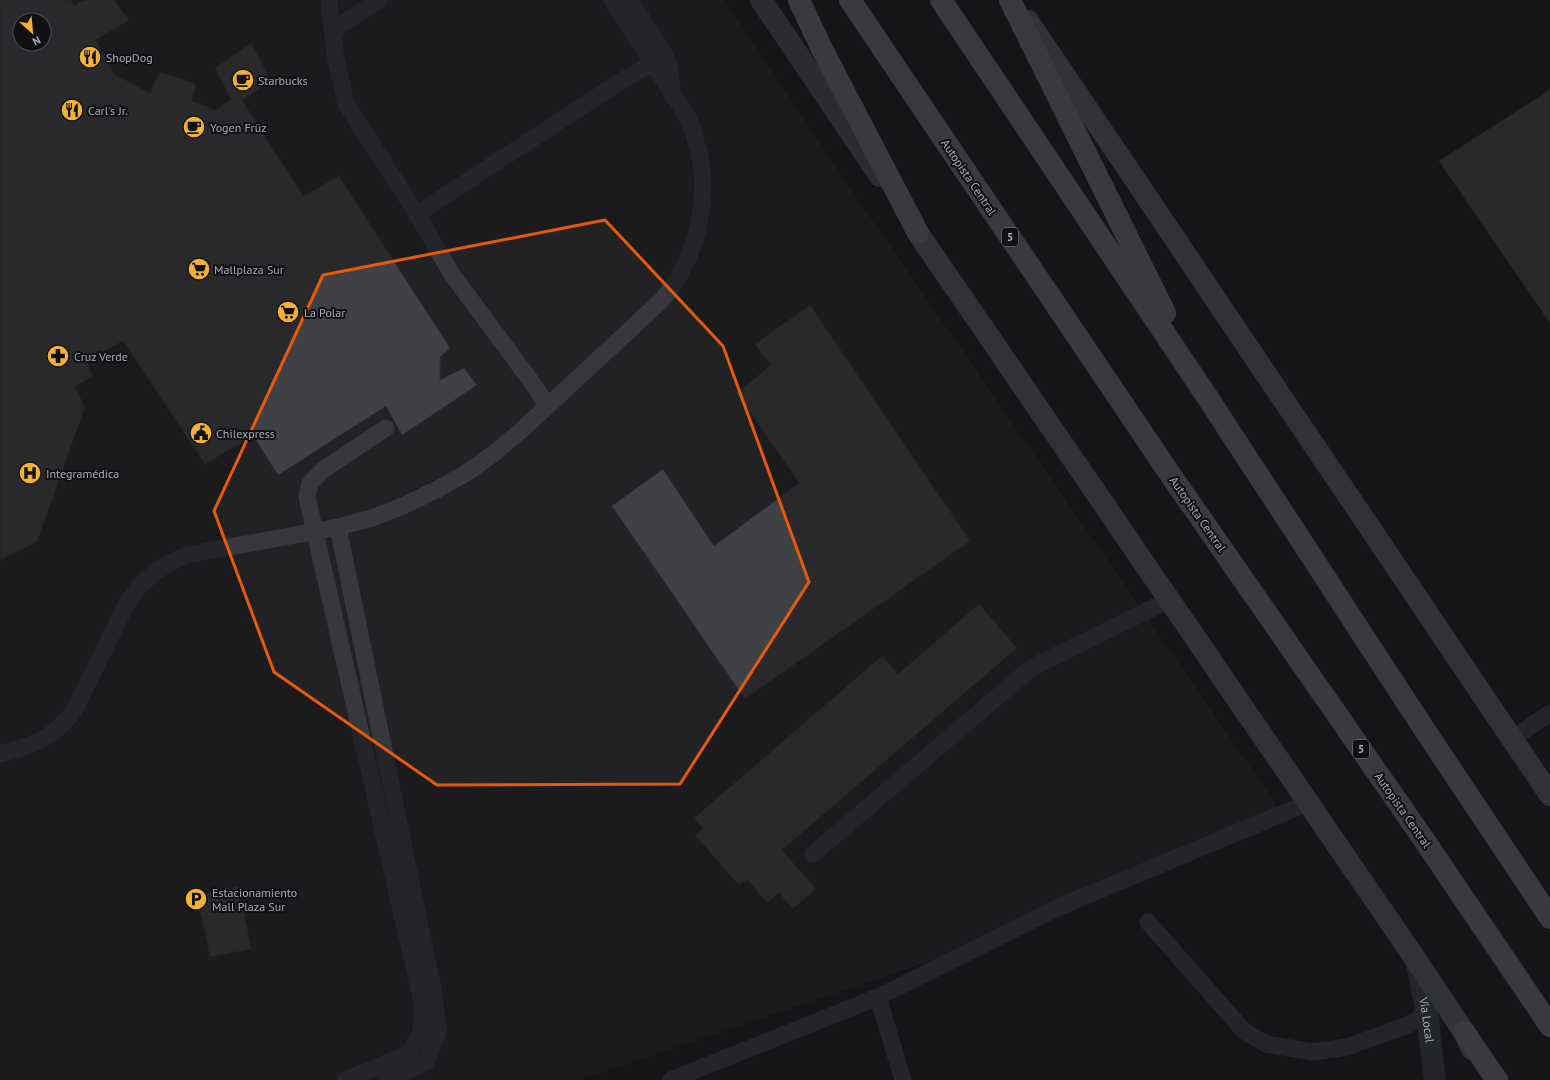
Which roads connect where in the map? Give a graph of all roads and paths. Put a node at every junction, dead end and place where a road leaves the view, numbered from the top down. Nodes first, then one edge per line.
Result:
1 (329, 0) edge
2 (379, 0) edge
3 (612, 0) edge
4 (630, 0) edge
5 (760, 0) edge
6 (799, 0) edge
7 (850, 0) edge
8 (941, 0) edge
9 (1010, 0) edge
10 (1014, 0) edge
11 (333, 30) junction
12 (653, 62) junction
13 (672, 92) junction
14 (417, 214) junction
15 (918, 233) junction
16 (1208, 398) junction
17 (547, 406) junction
18 (386, 428) dead end
19 (338, 527) junction
20 (315, 532) junction
21 (1169, 600) junction
22 (1550, 713) edge
23 (1512, 739) junction
24 (0, 754) edge
25 (1542, 779) edge
26 (1550, 796) edge
27 (1308, 802) junction
28 (813, 854) dead end
29 (1550, 918) edge
30 (1148, 922) dead end
31 (1416, 960) junction
32 (878, 997) junction
33 (1427, 1013) junction
34 (1550, 1026) edge
35 (1464, 1032) junction
36 (346, 1080) edge
37 (388, 1080) edge
38 (671, 1080) edge
39 (903, 1080) edge
40 (1435, 1080) edge
41 (1484, 1080) edge
42 (1497, 1080) edge

1 - 11 lane
2 - 11 lane
3 - 12 lane
4 - 13 lane
5 - 15 main road
6 - 15 highway
7 - 34 highway, Autopista Central / 5
8 - 16 highway
9 - 16 highway
10 - 23 main road
11 - 14 lane
12 - 13 lane
12 - 14 lane
13 - 17 lane
14 - 17 lane
15 - 21 main road
16 - 29 highway
17 - 19 lane
18 - 20 lane
19 - 20 lane
19 - 37 lane
20 - 24 lane
20 - 36 lane
21 - 27 main road
21 - 28 lane
22 - 23 lane
23 - 25 main road
25 - 26 main road
27 - 31 main road
27 - 32 lane
30 - 33 lane
31 - 33 street, Vía Local
31 - 35 main road
32 - 38 lane
32 - 39 lane
33 - 40 street, Vía Local
35 - 41 main road
35 - 42 highway

